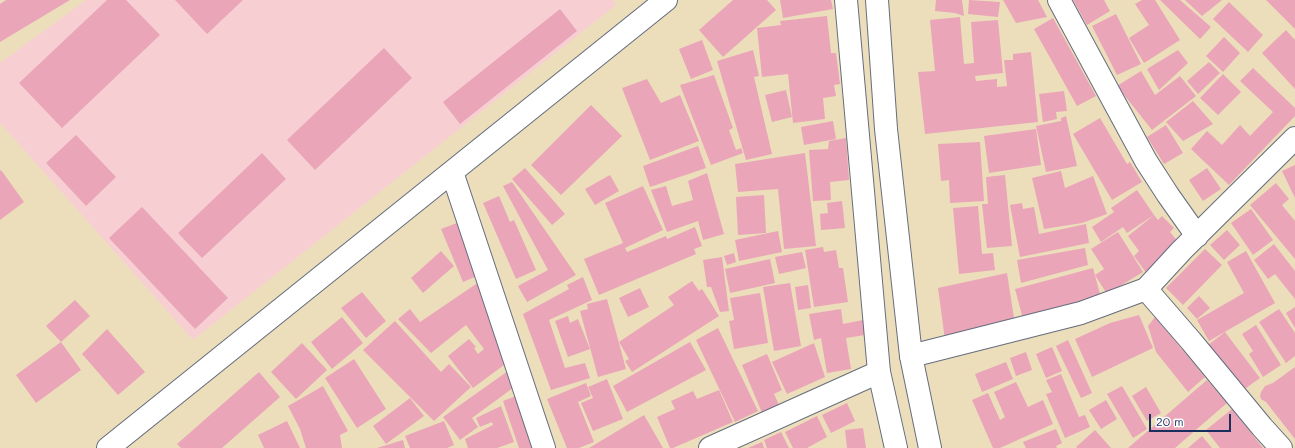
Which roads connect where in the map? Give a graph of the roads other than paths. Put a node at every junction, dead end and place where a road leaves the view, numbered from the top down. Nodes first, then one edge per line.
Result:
1 (666, 0) edge
2 (846, 0) edge
3 (877, 0) edge
4 (1059, 0) edge
5 (1295, 138) edge
6 (452, 172) junction
7 (1197, 236) junction
8 (1146, 289) junction
9 (911, 356) junction
10 (879, 372) junction
11 (108, 448) edge
12 (544, 448) edge
13 (710, 448) edge
14 (896, 448) edge
15 (930, 448) edge
16 (1281, 448) edge

1 - 6 street
2 - 10 street
3 - 9 street
4 - 7 street
5 - 7 street
6 - 11 street
6 - 12 street
7 - 8 street
8 - 9 street
8 - 16 street
9 - 15 street
10 - 13 street
10 - 14 street

